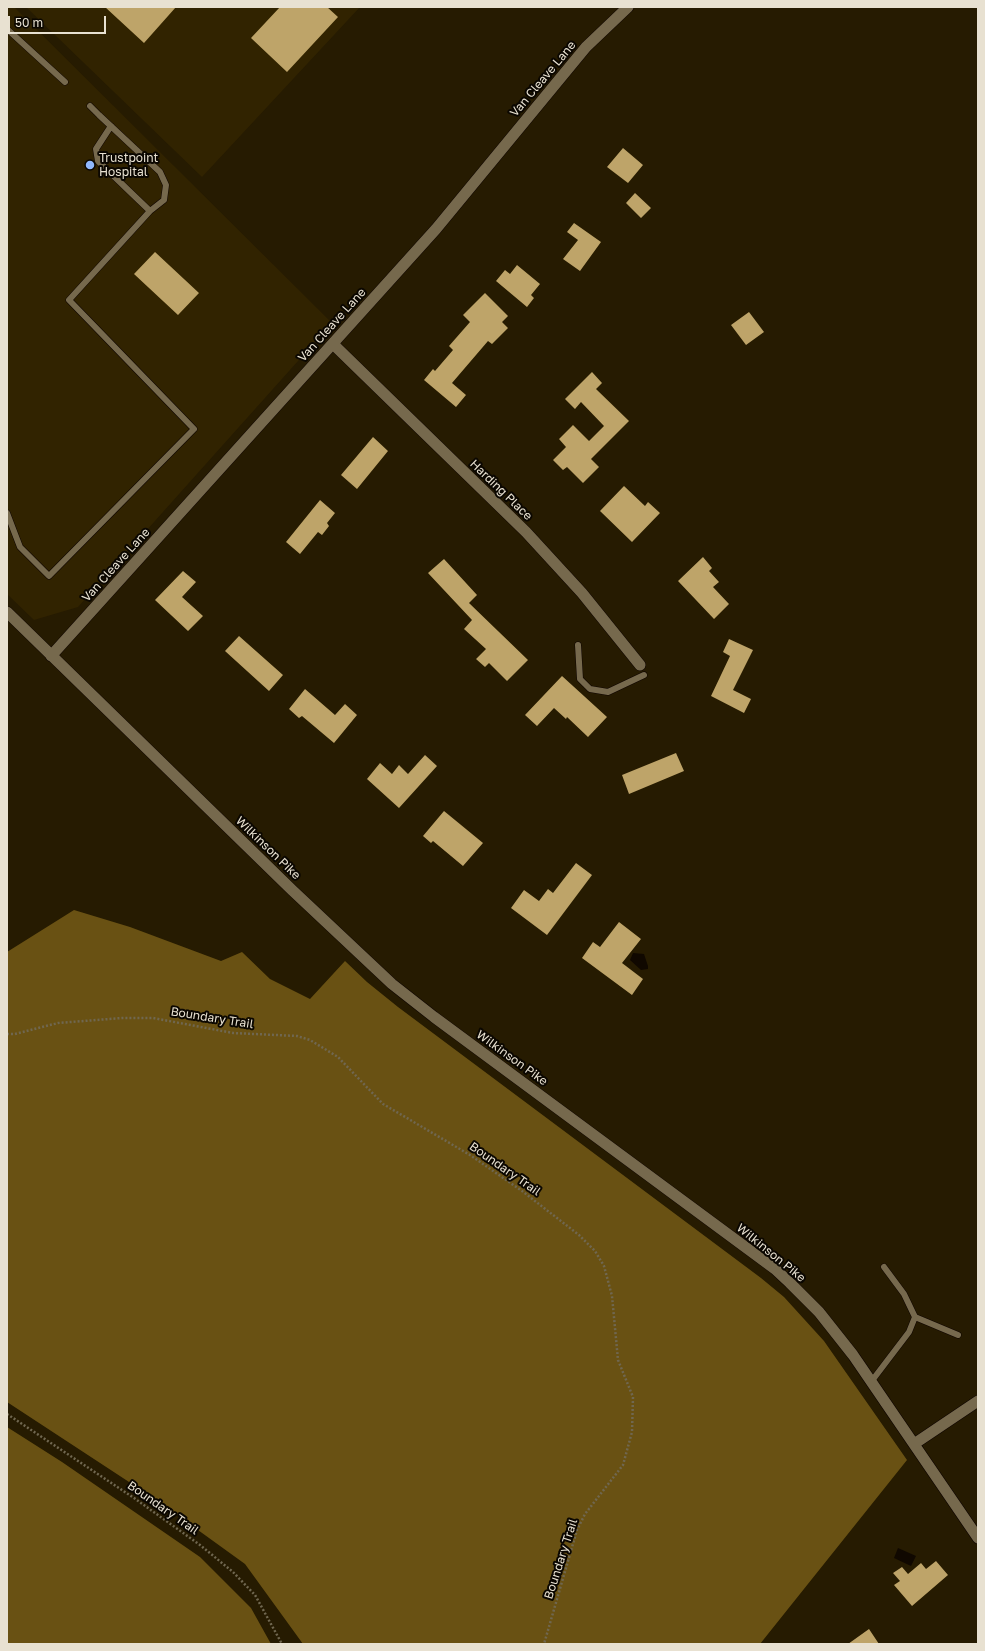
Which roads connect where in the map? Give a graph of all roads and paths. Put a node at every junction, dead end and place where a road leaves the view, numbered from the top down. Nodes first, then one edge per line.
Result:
1 (628, 7) edge
2 (7, 29) edge
3 (65, 82) dead end
4 (90, 106) dead end
5 (111, 126) junction
6 (150, 211) junction
7 (333, 344) junction
8 (7, 513) edge
9 (7, 612) edge
10 (578, 645) dead end
11 (52, 656) junction
12 (642, 670) joint
13 (7, 1034) edge
14 (884, 1267) dead end
15 (915, 1317) junction
16 (958, 1335) dead end
17 (871, 1382) junction
18 (978, 1401) edge
19 (7, 1414) edge
20 (914, 1444) junction
21 (978, 1538) edge
22 (282, 1644) edge
23 (544, 1644) edge

1 - 7 street, Van Cleave Lane
2 - 3 lane
4 - 5 lane
5 - 6 lane
5 - 6 lane
6 - 8 lane
7 - 11 street, Van Cleave Lane
7 - 12 street, Harding Place
9 - 11 street, Wilkinson Pike
10 - 12 lane
11 - 17 street, Wilkinson Pike
13 - 23 path, Boundary Trail
14 - 15 lane
15 - 16 lane
15 - 17 lane
17 - 20 street, Wilkinson Pike
18 - 20 street
19 - 22 path, Boundary Trail
20 - 21 street, Wilkinson Pike

